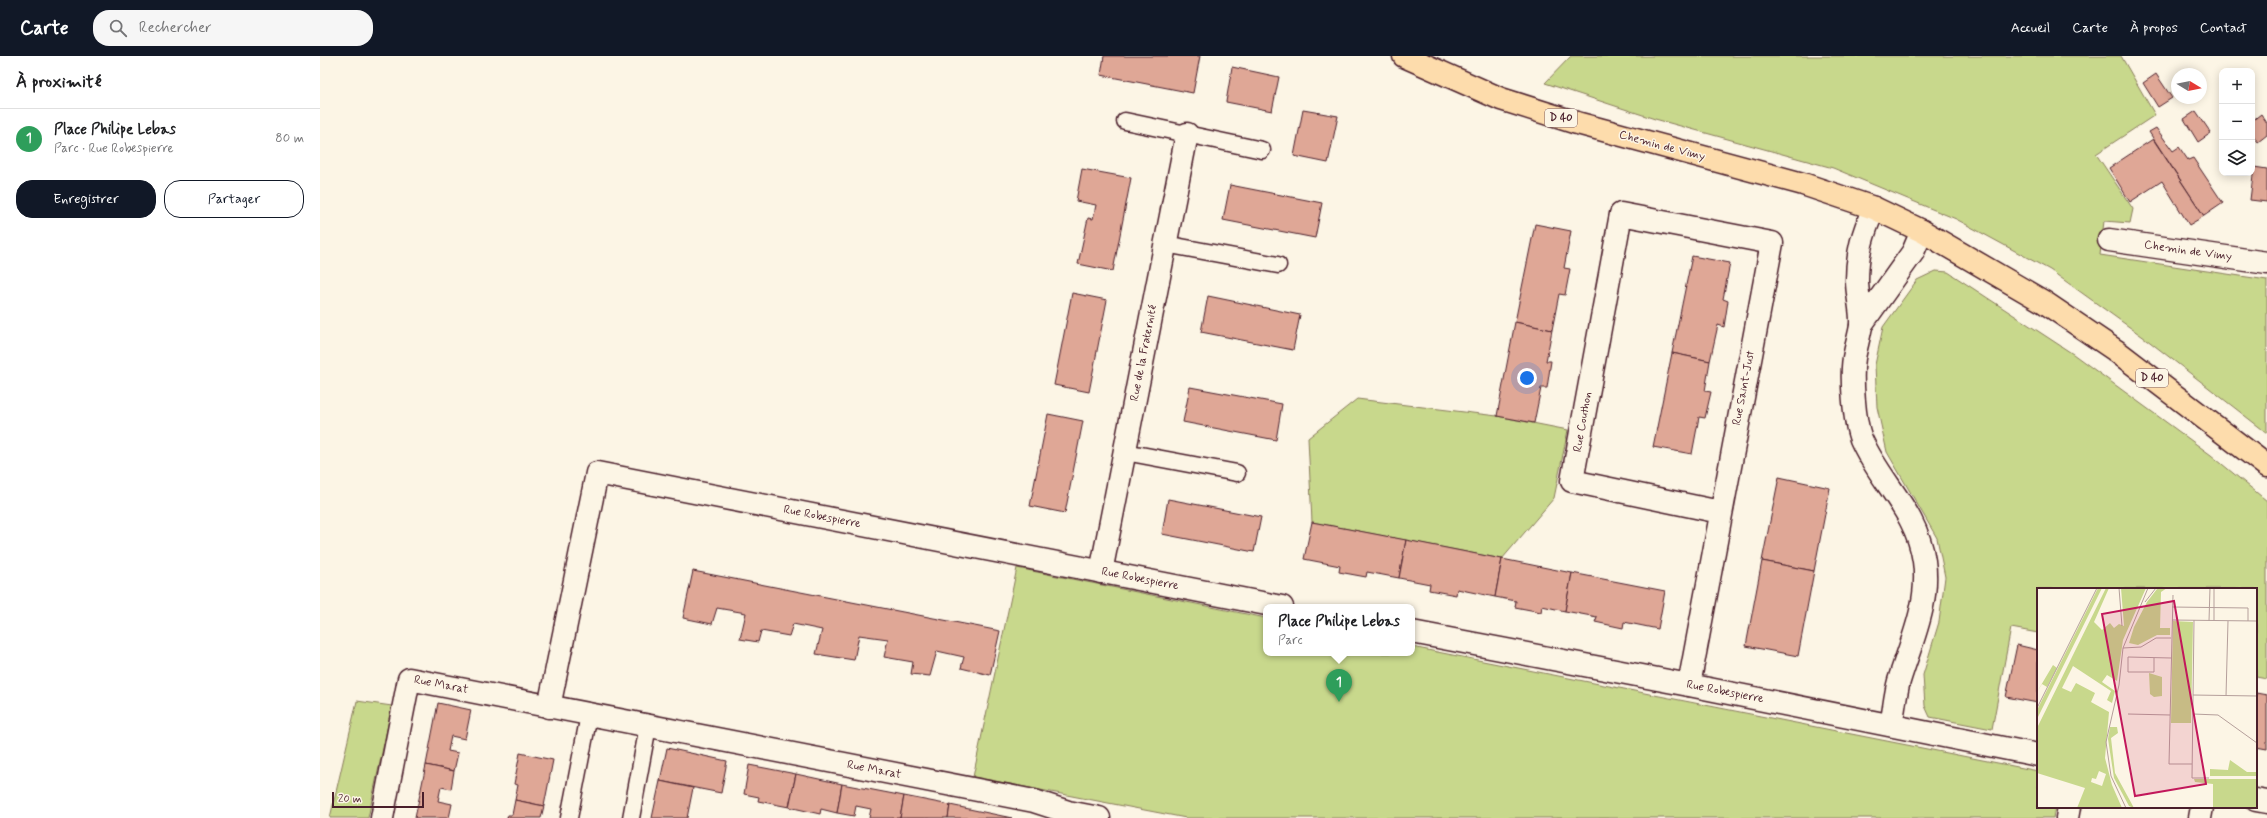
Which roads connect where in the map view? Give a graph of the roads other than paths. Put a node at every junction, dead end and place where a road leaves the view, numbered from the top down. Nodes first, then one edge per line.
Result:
1 (1404, 56) edge
2 (1125, 121) dead end
3 (1187, 134) junction
4 (1262, 150) dead end
5 (1874, 208) junction
6 (1621, 214) joint
7 (1922, 231) junction
8 (2109, 240) dead end
9 (1165, 244) junction
10 (2267, 262) edge
11 (1278, 265) dead end
12 (1861, 325) junction
13 (1125, 452) junction
14 (2264, 466) edge
15 (1237, 472) dead end
16 (1720, 512) junction
17 (1101, 572) junction
18 (1266, 604) edge
19 (1415, 633) edge
20 (1689, 685) junction
21 (549, 707) junction
22 (589, 714) junction
23 (1891, 725) junction
24 (648, 726) junction
25 (2037, 755) edge
26 (2257, 800) edge
27 (2267, 802) edge
28 (2069, 808) edge
29 (2202, 808) edge
30 (1067, 815) edge
31 (382, 818) edge
32 (569, 818) edge
33 (631, 818) edge
34 (1099, 818) edge
35 (2067, 818) edge
36 (2200, 818) edge

1 - 5 main road, Chemin de Vimy / D 40
2 - 3 lane
3 - 4 lane
3 - 9 street, Rue de la Fraternité
5 - 7 main road, Chemin de Vimy / D 40
5 - 12 street
6 - 16 street, Rue Couthon
6 - 16 street, Rue Saint-Just
7 - 12 street
7 - 14 main road, D 40
8 - 10 street, Chemin de Vimy
9 - 11 lane
9 - 13 street, Rue de la Fraternité
12 - 23 street
13 - 15 lane
13 - 17 street, Rue de la Fraternité
16 - 20 street, Rue Saint-Just
17 - 18 street, Rue Robespierre
17 - 21 street, Rue Robespierre
19 - 20 street, Rue Robespierre
20 - 23 street, Rue Robespierre
21 - 22 street, Rue Marat
21 - 31 street, Rue Marat
22 - 24 street, Rue Marat
22 - 32 lane
23 - 25 street, Rue Robespierre
24 - 30 street, Rue Marat
24 - 33 lane
26 - 27 street
28 - 35 street
29 - 36 street
30 - 34 street, Rue Marat

